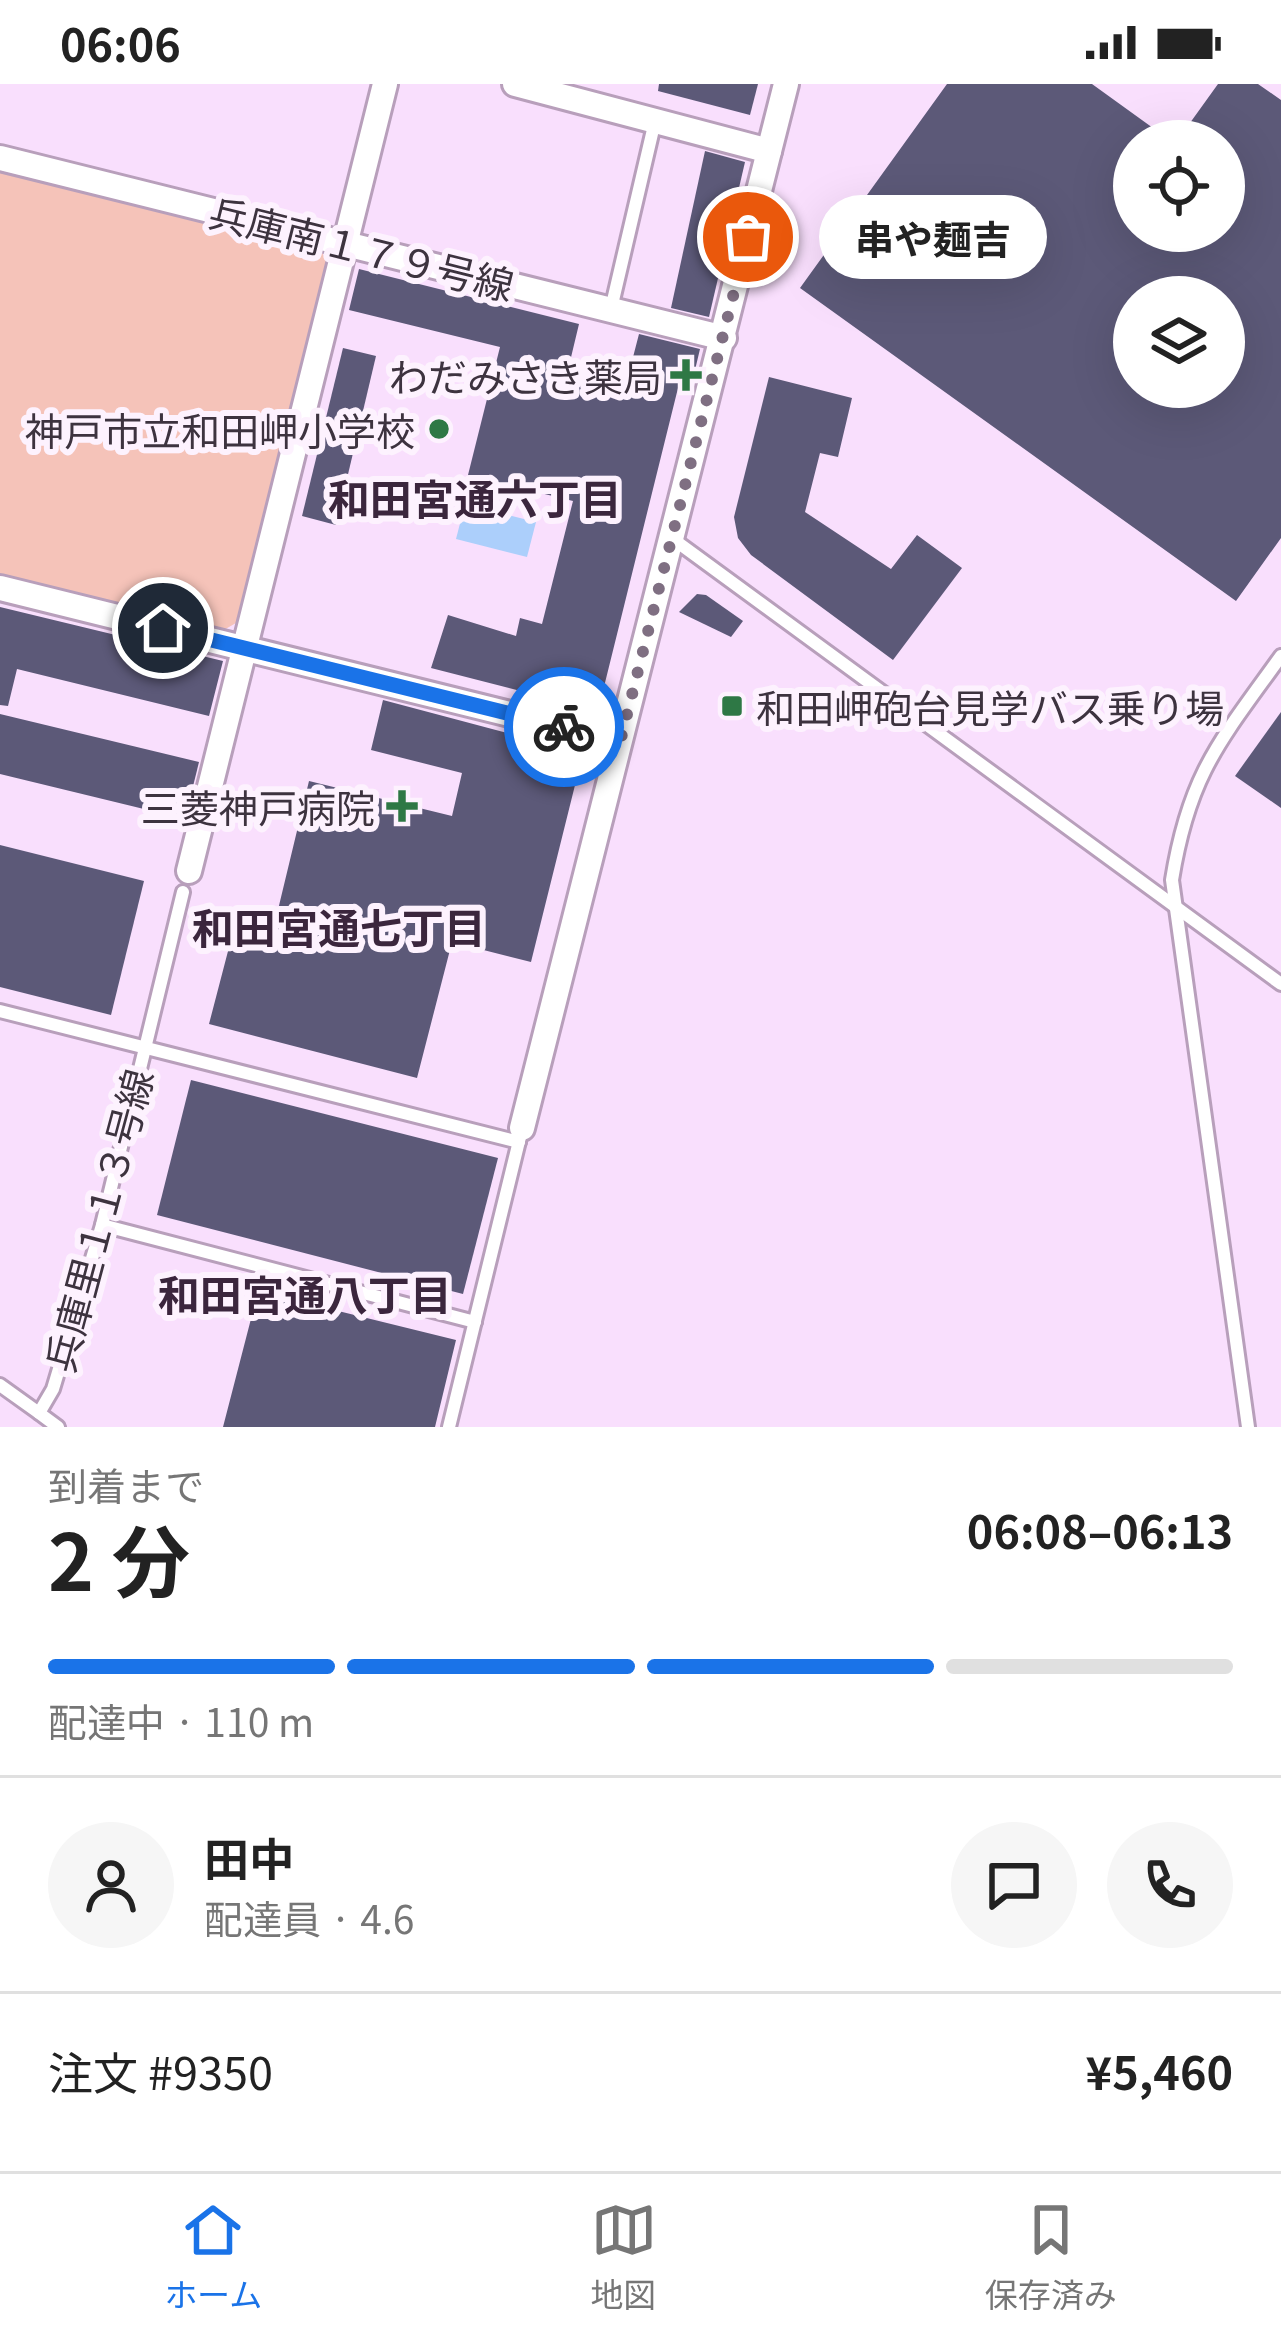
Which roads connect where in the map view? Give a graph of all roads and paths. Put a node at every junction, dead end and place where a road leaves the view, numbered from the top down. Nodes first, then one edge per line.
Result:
1 (385, 84) edge
2 (514, 84) edge
3 (786, 84) edge
4 (655, 121) junction
5 (770, 151) junction
6 (0, 158) edge
7 (346, 243) junction
8 (611, 309) junction
9 (724, 338) junction
10 (672, 538) junction
11 (0, 588) edge
12 (244, 648) junction
13 (1281, 656) edge
14 (620, 742) junction
15 (186, 881) joint
16 (1176, 907) junction
17 (1281, 984) edge
18 (0, 1011) edge
19 (143, 1047) junction
20 (520, 1135) junction
21 (102, 1225) junction
22 (475, 1322) junction
23 (0, 1385) edge
24 (39, 1413) junction
25 (58, 1427) edge
26 (449, 1427) edge
27 (1248, 1427) edge

1 - 7 street
2 - 4 street
3 - 5 street
4 - 5 street
4 - 8 lane
5 - 9 street
6 - 7 street, 兵庫南１７９号線
7 - 8 street, 兵庫南１７９号線
7 - 12 street
8 - 9 street, 兵庫南１７９号線
9 - 10 street
10 - 14 street
10 - 16 lane
11 - 12 street
12 - 14 street
12 - 15 street
13 - 16 lane
14 - 20 street
15 - 19 lane, 兵庫里１１３号線
16 - 17 lane
16 - 27 lane
18 - 19 lane
19 - 20 lane
19 - 21 lane, 兵庫里１１３号線
20 - 22 lane
21 - 22 lane
21 - 24 lane, 兵庫里１１３号線
22 - 26 lane
23 - 24 lane, 兵庫里１１３号線
24 - 25 lane

